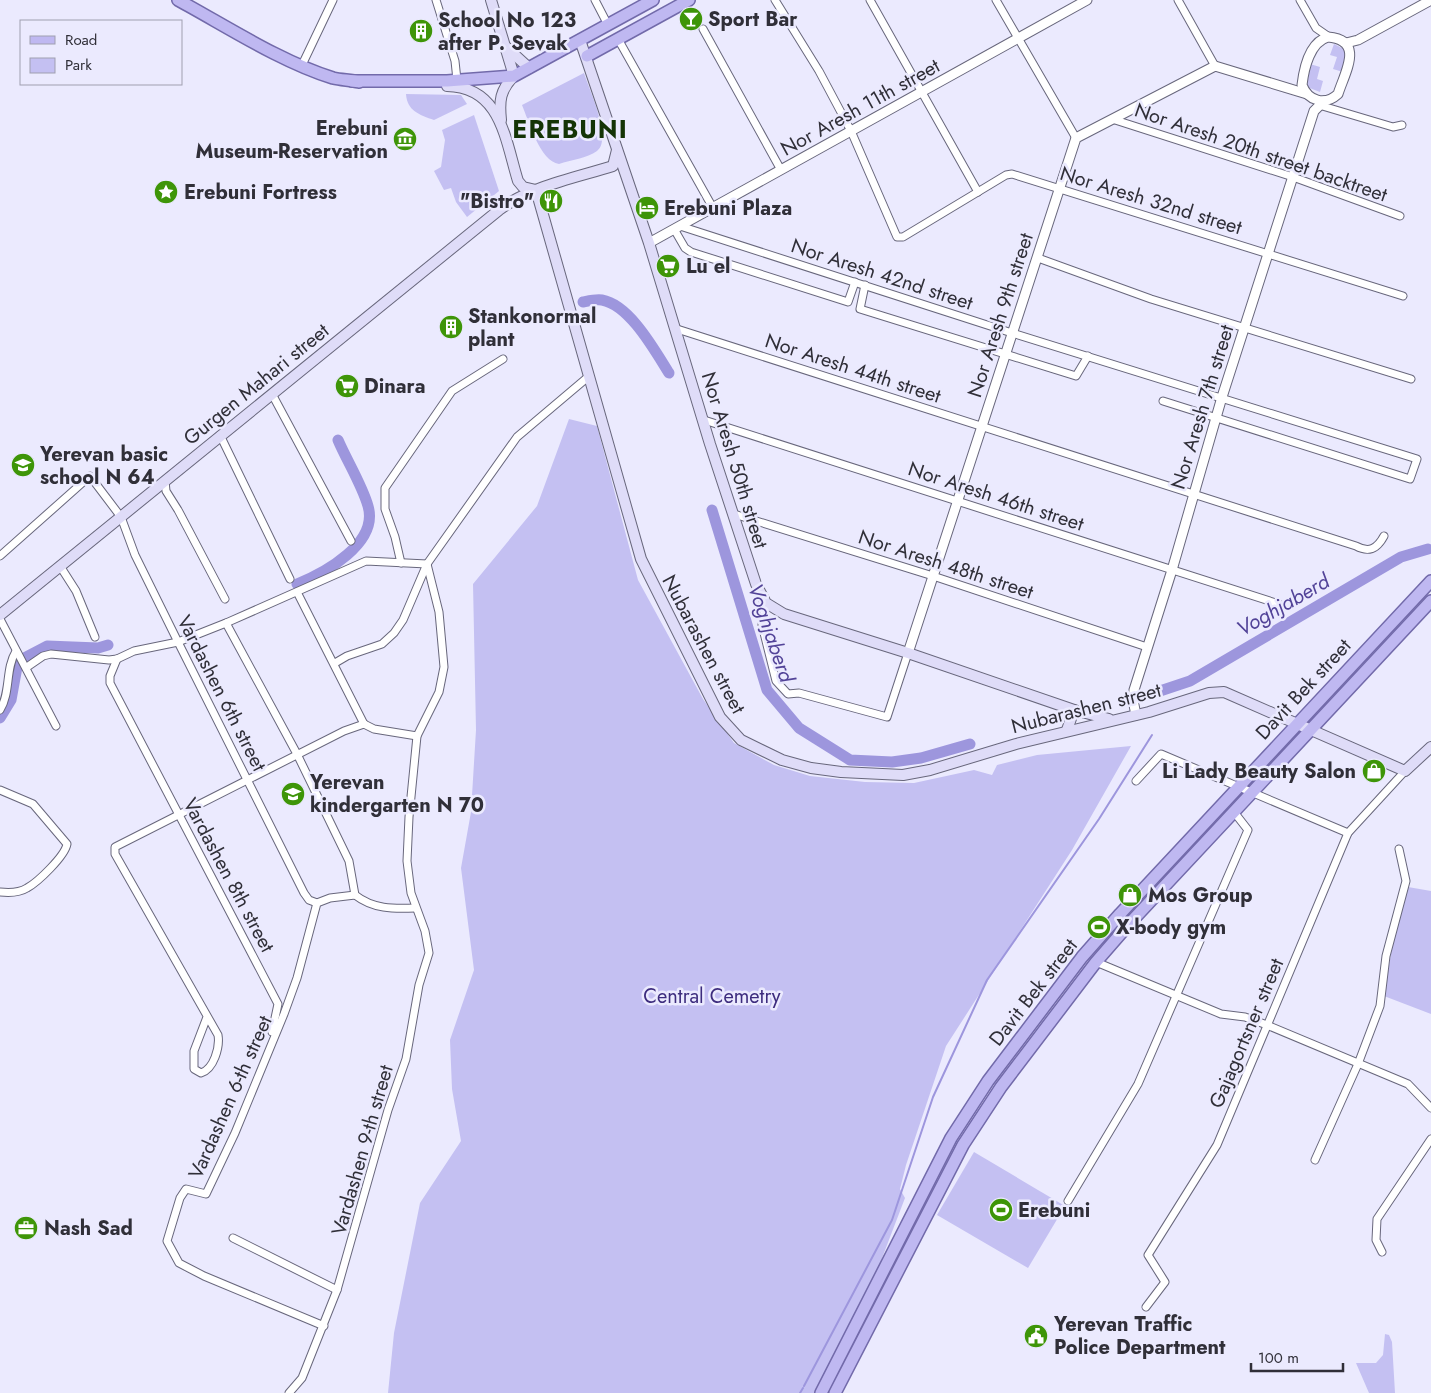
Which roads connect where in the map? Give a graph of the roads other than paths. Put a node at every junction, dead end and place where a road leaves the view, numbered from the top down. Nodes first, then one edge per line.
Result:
1 (178, 0) edge
2 (333, 0) edge
3 (436, 0) edge
4 (491, 0) edge
5 (595, 0) edge
6 (653, 0) edge
7 (689, 0) edge
8 (774, 0) edge
9 (870, 0) edge
10 (996, 0) edge
11 (1087, 0) edge
12 (1178, 0) edge
13 (1300, 0) edge
14 (1431, 0) edge
15 (1420, 2) edge
16 (608, 25) junction
17 (1316, 28) junction
18 (702, 29) dead end
19 (1329, 37) junction
20 (1019, 38) junction
21 (618, 39) junction
22 (580, 40) junction
23 (1358, 40) junction
24 (1316, 43) junction
25 (1346, 43) junction
26 (505, 46) junction
27 (1351, 54) junction
28 (587, 56) junction
29 (302, 65) junction
30 (1215, 66) junction
31 (529, 68) junction
32 (514, 76) junction
33 (450, 82) junction
34 (1302, 83) junction
35 (1292, 90) junction
36 (922, 92) junction
37 (1315, 102) junction
38 (1112, 119) junction
39 (1402, 125) dead end
40 (502, 128) junction
41 (852, 131) junction
42 (1076, 138) junction
43 (618, 150) junction
44 (613, 166) junction
45 (781, 170) junction
46 (626, 177) junction
47 (1293, 177) junction
48 (518, 181) junction
49 (1059, 189) junction
50 (536, 190) junction
51 (978, 192) junction
52 (512, 200) junction
53 (712, 208) junction
54 (1400, 216) dead end
55 (677, 228) junction
56 (649, 243) junction
57 (1268, 253) junction
58 (1038, 258) junction
59 (855, 282) junction
60 (865, 286) junction
61 (1403, 296) dead end
62 (677, 329) junction
63 (1243, 329) junction
64 (1012, 333) junction
65 (1005, 354) junction
66 (1088, 356) junction
67 (503, 359) dead end
68 (588, 377) junction
69 (1411, 379) dead end
70 (272, 394) junction
71 (1222, 397) junction
72 (1163, 401) dead end
73 (1216, 418) junction
74 (704, 420) junction
75 (982, 426) junction
76 (220, 436) junction
77 (165, 480) junction
78 (1194, 495) junction
79 (957, 501) junction
80 (734, 514) junction
81 (121, 517) junction
82 (1384, 536) dead end
83 (351, 540) dead end
84 (0, 556) edge
85 (401, 563) junction
86 (427, 564) junction
87 (60, 566) junction
88 (1172, 570) junction
89 (933, 576) junction
90 (290, 579) dead end
91 (1431, 581) edge
92 (297, 592) junction
93 (225, 599) dead end
94 (1431, 601) edge
95 (766, 603) junction
96 (1279, 604) dead end
97 (0, 615) edge
98 (0, 619) edge
99 (226, 623) junction
100 (95, 638) dead end
101 (178, 642) junction
102 (1147, 647) junction
103 (17, 652) junction
104 (908, 652) junction
105 (117, 659) junction
106 (335, 663) junction
107 (26, 666) junction
108 (0, 710) edge
109 (1074, 710) junction
110 (1136, 714) junction
111 (1113, 720) junction
112 (364, 724) junction
113 (1297, 724) junction
114 (56, 726) dead end
115 (1067, 730) junction
116 (1311, 730) junction
117 (417, 736) junction
118 (1431, 747) edge
119 (297, 754) junction
120 (1404, 771) junction
121 (247, 779) junction
122 (1136, 781) dead end
123 (1238, 787) junction
124 (0, 790) edge
125 (1252, 793) junction
126 (1234, 812) junction
127 (179, 813) junction
128 (1348, 833) junction
129 (1398, 848) dead end
130 (0, 892) edge
131 (355, 894) junction
132 (317, 904) junction
133 (415, 908) junction
134 (1096, 962) junction
135 (1176, 995) junction
136 (207, 1017) junction
137 (1267, 1025) junction
138 (1358, 1064) junction
139 (1431, 1108) edge
140 (240, 1110) dead end
141 (1431, 1139) edge
142 (1315, 1160) dead end
143 (1068, 1201) dead end
144 (233, 1238) dead end
145 (1382, 1252) dead end
146 (337, 1290) junction
147 (1146, 1306) dead end
148 (324, 1326) junction
149 (289, 1393) edge
150 (821, 1393) edge
151 (835, 1393) edge

1 - 29 main road
2 - 29 street
3 - 33 street
4 - 26 main road
5 - 16 street
6 - 16 main road
7 - 21 main road
8 - 41 street
9 - 36 street
10 - 20 street
11 - 20 street, Nor Aresh 11th street
12 - 30 street
13 - 17 street
14 - 15 street
15 - 23 street
16 - 22 main road
17 - 19 street
17 - 24 street
18 - 45 street
19 - 24 street
19 - 25 street
20 - 36 street, Nor Aresh 11th street
20 - 42 street
21 - 28 main road
21 - 53 street
22 - 28 main road, Nor Aresh 50th street
22 - 31 main road
23 - 25 street
23 - 27 street
24 - 34 street
25 - 27 street
26 - 31 main road
26 - 32 main road
27 - 37 street
28 - 43 main road, Nor Aresh 50th street
29 - 33 main road
30 - 35 street
30 - 38 street
31 - 32 main road
32 - 33 main road
32 - 40 main road
33 - 40 main road
34 - 35 street
34 - 37 street
35 - 37 street
36 - 41 street, Nor Aresh 11th street
36 - 51 street
37 - 39 street
37 - 47 street, Nor Aresh 7th street
38 - 42 street
38 - 47 street, Nor Aresh 20th street backtreet
40 - 48 main road
41 - 45 street, Nor Aresh 11th street
41 - 51 street, Nor Aresh 32nd street
42 - 49 street, Nor Aresh 9th street
43 - 44 main road
43 - 46 main road, Nor Aresh 50th street
44 - 46 main road
44 - 50 main road, Gurgen Mahari street
45 - 53 street, Nor Aresh 11th street
46 - 56 main road, Nor Aresh 50th street
47 - 54 street, Nor Aresh 20th street backtreet
47 - 57 street, Nor Aresh 7th street
48 - 50 main road
48 - 52 main road
49 - 51 street, Nor Aresh 32nd street
49 - 57 street, Nor Aresh 32nd street
49 - 58 street, Nor Aresh 9th street
50 - 52 main road, Gurgen Mahari street
50 - 68 main road, Nubarashen street
52 - 70 main road, Gurgen Mahari street
53 - 55 street, Nor Aresh 11th street
55 - 56 street, Nor Aresh 11th street
55 - 59 street, Nor Aresh 42nd street
55 - 59 street
56 - 62 main road, Nor Aresh 50th street
57 - 61 street, Nor Aresh 32nd street
57 - 63 street, Nor Aresh 7th street
58 - 63 street
58 - 64 street, Nor Aresh 9th street
59 - 60 street, Nor Aresh 42nd street
60 - 64 street, Nor Aresh 42nd street
60 - 65 street
62 - 74 main road, Nor Aresh 50th street
62 - 75 street, Nor Aresh 44th street
63 - 69 street
63 - 71 street, Nor Aresh 7th street
64 - 65 street, Nor Aresh 9th street
64 - 66 street, Nor Aresh 42nd street
65 - 66 street
65 - 75 street, Nor Aresh 9th street
66 - 71 street, Nor Aresh 42nd street
67 - 85 street
68 - 86 street
68 - 115 main road, Nubarashen street
70 - 76 main road, Gurgen Mahari street
70 - 83 street
71 - 73 street, Nor Aresh 7th street
71 - 73 street, Nor Aresh 42nd street
72 - 73 street
73 - 78 street, Nor Aresh 7th street
74 - 79 street, Nor Aresh 46th street
74 - 80 main road, Nor Aresh 50th street
75 - 78 street, Nor Aresh 44th street
75 - 79 street, Nor Aresh 9th street
76 - 77 main road, Gurgen Mahari street
76 - 90 street
77 - 81 main road, Gurgen Mahari street
77 - 93 street
78 - 82 street, Nor Aresh 44th street
78 - 88 street, Nor Aresh 7th street
79 - 88 street, Nor Aresh 46th street
79 - 89 street, Nor Aresh 9th street
80 - 89 street, Nor Aresh 48th street
80 - 95 main road, Nor Aresh 50th street
81 - 84 street
81 - 87 main road, Gurgen Mahari street
81 - 101 street, Vardashen 6th street
85 - 86 street
85 - 92 street
86 - 106 street
86 - 117 street
87 - 97 main road, Gurgen Mahari street
87 - 100 street
88 - 96 street, Nor Aresh 46th street
88 - 102 street, Nor Aresh 7th street
89 - 102 street, Nor Aresh 48th street
89 - 104 street, Nor Aresh 9th street
91 - 113 main road, Davit Bek street
92 - 99 street
92 - 106 street
94 - 116 main road, Davit Bek street
95 - 104 main road
95 - 104 street
98 - 103 street
99 - 101 street
99 - 119 street, Vardashen 6th street
101 - 105 street
101 - 121 street, Vardashen 6th street
102 - 110 street, Nor Aresh 7th street
103 - 107 street
103 - 108 street
104 - 109 main road
105 - 107 street
105 - 127 street, Vardashen 8th street
106 - 112 street
107 - 114 street
109 - 111 main road
109 - 115 main road
110 - 111 main road, Nubarashen street
110 - 113 main road, Nubarashen street
111 - 115 main road, Nubarashen street
112 - 117 street
112 - 119 street
113 - 116 main road, Nubarashen street
113 - 123 main road, Davit Bek street
116 - 120 main road, Nubarashen street
116 - 125 main road, Davit Bek street
117 - 133 street, Vardashen 9-th street
118 - 120 main road
119 - 121 street
119 - 131 street, Vardashen 6th street
120 - 128 street, Gajagortsner street
121 - 127 street
121 - 132 street, Vardashen 6th street
122 - 123 street
123 - 125 street
123 - 150 main road, Davit Bek street
124 - 130 street
125 - 126 main road, Davit Bek street
125 - 128 street
126 - 134 main road, Davit Bek street
126 - 135 street
127 - 136 street
127 - 140 street, Vardashen 8th street
128 - 137 street, Gajagortsner street
129 - 138 street
131 - 132 street
131 - 133 street
132 - 148 street
133 - 146 street, Vardashen 9-th street
134 - 135 street
134 - 151 main road, Davit Bek street
135 - 137 street
135 - 143 street
136 - 136 street
137 - 138 street
137 - 147 street, Gajagortsner street
138 - 139 street
138 - 142 street
141 - 145 street
144 - 146 street
146 - 148 street, Vardashen 9-th street
148 - 149 street, Vardashen 9-th street

